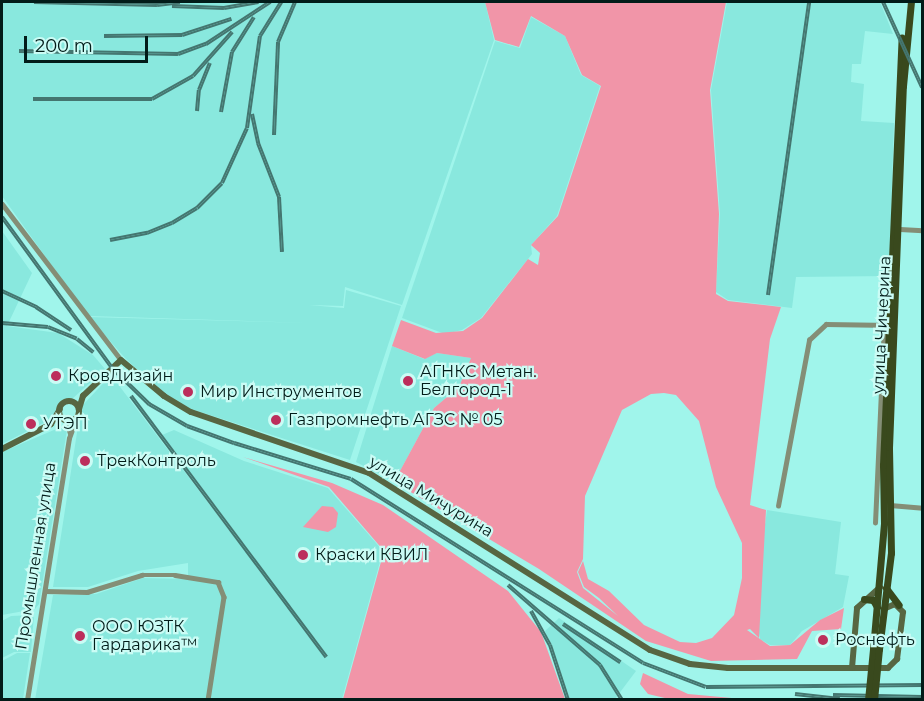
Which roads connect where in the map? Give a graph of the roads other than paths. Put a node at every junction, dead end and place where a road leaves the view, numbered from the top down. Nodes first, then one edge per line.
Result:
1 (906, 2) edge
2 (911, 2) edge
3 (2, 204) edge
4 (897, 229) junction
5 (922, 230) edge
6 (890, 325) junction
7 (121, 360) junction
8 (83, 396) junction
9 (73, 400) junction
10 (60, 409) junction
11 (78, 409) junction
12 (76, 419) junction
13 (65, 421) junction
14 (51, 424) junction
15 (70, 433) junction
16 (2, 449) edge
17 (890, 505) junction
18 (778, 506) dead end
19 (922, 508) edge
20 (875, 524) dead end
21 (884, 587) junction
22 (45, 591) junction
23 (864, 599) junction
24 (899, 605) junction
25 (881, 609) junction
26 (876, 649) junction
27 (852, 668) junction
28 (27, 699) edge
29 (208, 699) edge
30 (868, 699) edge
31 (874, 699) edge

1 - 4 main road, улица Чичерина
2 - 4 main road, улица Чичерина
3 - 7 street, улица Мичурина
4 - 5 street
4 - 6 main road, улица Чичерина
6 - 17 main road, улица Чичерина
6 - 18 street
6 - 20 street
6 - 21 main road, улица Чичерина
7 - 8 main road
7 - 27 main road, улица Мичурина
8 - 9 main road
8 - 11 main road
9 - 10 main road
9 - 11 main road
10 - 13 main road
10 - 14 main road
11 - 12 main road
12 - 13 main road
12 - 15 street, Промышленная улица
13 - 14 main road
13 - 15 street
14 - 16 main road
15 - 22 street, Промышленная улица
17 - 19 street
17 - 21 main road, улица Чичерина
21 - 23 main road
21 - 24 main road
21 - 25 main road, улица Чичерина
22 - 28 street, Промышленная улица
22 - 29 street
23 - 25 main road
23 - 27 main road
24 - 25 main road
24 - 27 main road, улица Мичурина
25 - 26 main road, улица Чичерина
26 - 30 main road, bridge
26 - 31 main road, bridge

